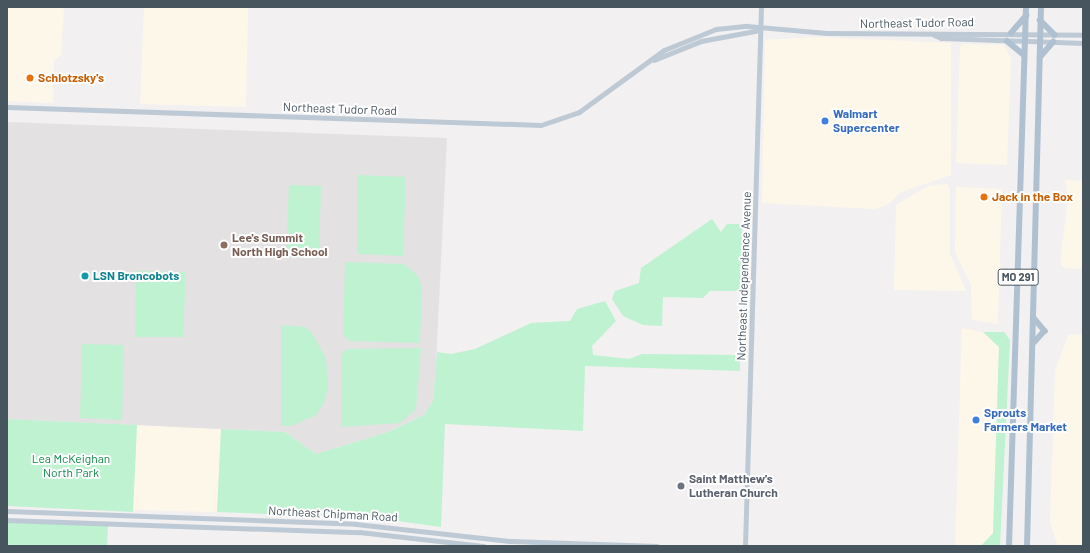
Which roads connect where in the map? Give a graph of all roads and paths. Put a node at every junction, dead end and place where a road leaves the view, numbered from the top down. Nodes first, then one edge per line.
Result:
1 (761, 7) edge
2 (1026, 7) edge
3 (1041, 7) edge
4 (1026, 16) junction
5 (1040, 20) junction
6 (760, 30) junction
7 (956, 31) junction
8 (970, 32) junction
9 (1011, 33) junction
10 (1026, 33) junction
11 (1040, 34) junction
12 (934, 35) junction
13 (1055, 35) junction
14 (1083, 35) edge
15 (949, 39) junction
16 (958, 39) junction
17 (1007, 41) junction
18 (1025, 41) junction
19 (1040, 42) junction
20 (1053, 42) junction
21 (1083, 43) edge
22 (1025, 56) junction
23 (1040, 58) junction
24 (7, 106) edge
25 (1034, 318) junction
26 (1033, 346) junction
27 (7, 511) edge
28 (7, 520) edge
29 (483, 546) edge
30 (657, 546) edge
31 (745, 546) edge
32 (1009, 546) edge
33 (1027, 546) edge

1 - 6 street, Northeast Independence Avenue
2 - 4 main road, MO 291
3 - 5 main road, MO 291
4 - 9 main road
4 - 10 main road, MO 291
5 - 11 main road, MO 291
5 - 13 main road
6 - 12 street, Northeast Tudor Road
6 - 24 street, Northeast Tudor Road
6 - 31 street, Northeast Independence Avenue
7 - 8 street, Northeast Tudor Road
7 - 12 street, Northeast Tudor Road
7 - 15 street
8 - 9 street, Northeast Tudor Road
8 - 16 street
9 - 10 street, Northeast Tudor Road
10 - 11 street, Northeast Tudor Road
10 - 18 main road, MO 291
11 - 13 street, Northeast Tudor Road
11 - 19 main road, MO 291
12 - 15 street
13 - 14 street, Northeast Tudor Road
15 - 16 street
16 - 17 street
17 - 18 street
17 - 22 main road
18 - 19 street
18 - 22 main road, MO 291
19 - 20 street
19 - 23 main road, MO 291
20 - 21 street
20 - 23 main road
22 - 32 main road, MO 291
23 - 25 main road, MO 291
25 - 26 main road, MO 291
25 - 26 main road
26 - 33 main road, MO 291
27 - 30 street, Northeast Chipman Road
28 - 29 street, Northeast Chipman Road

